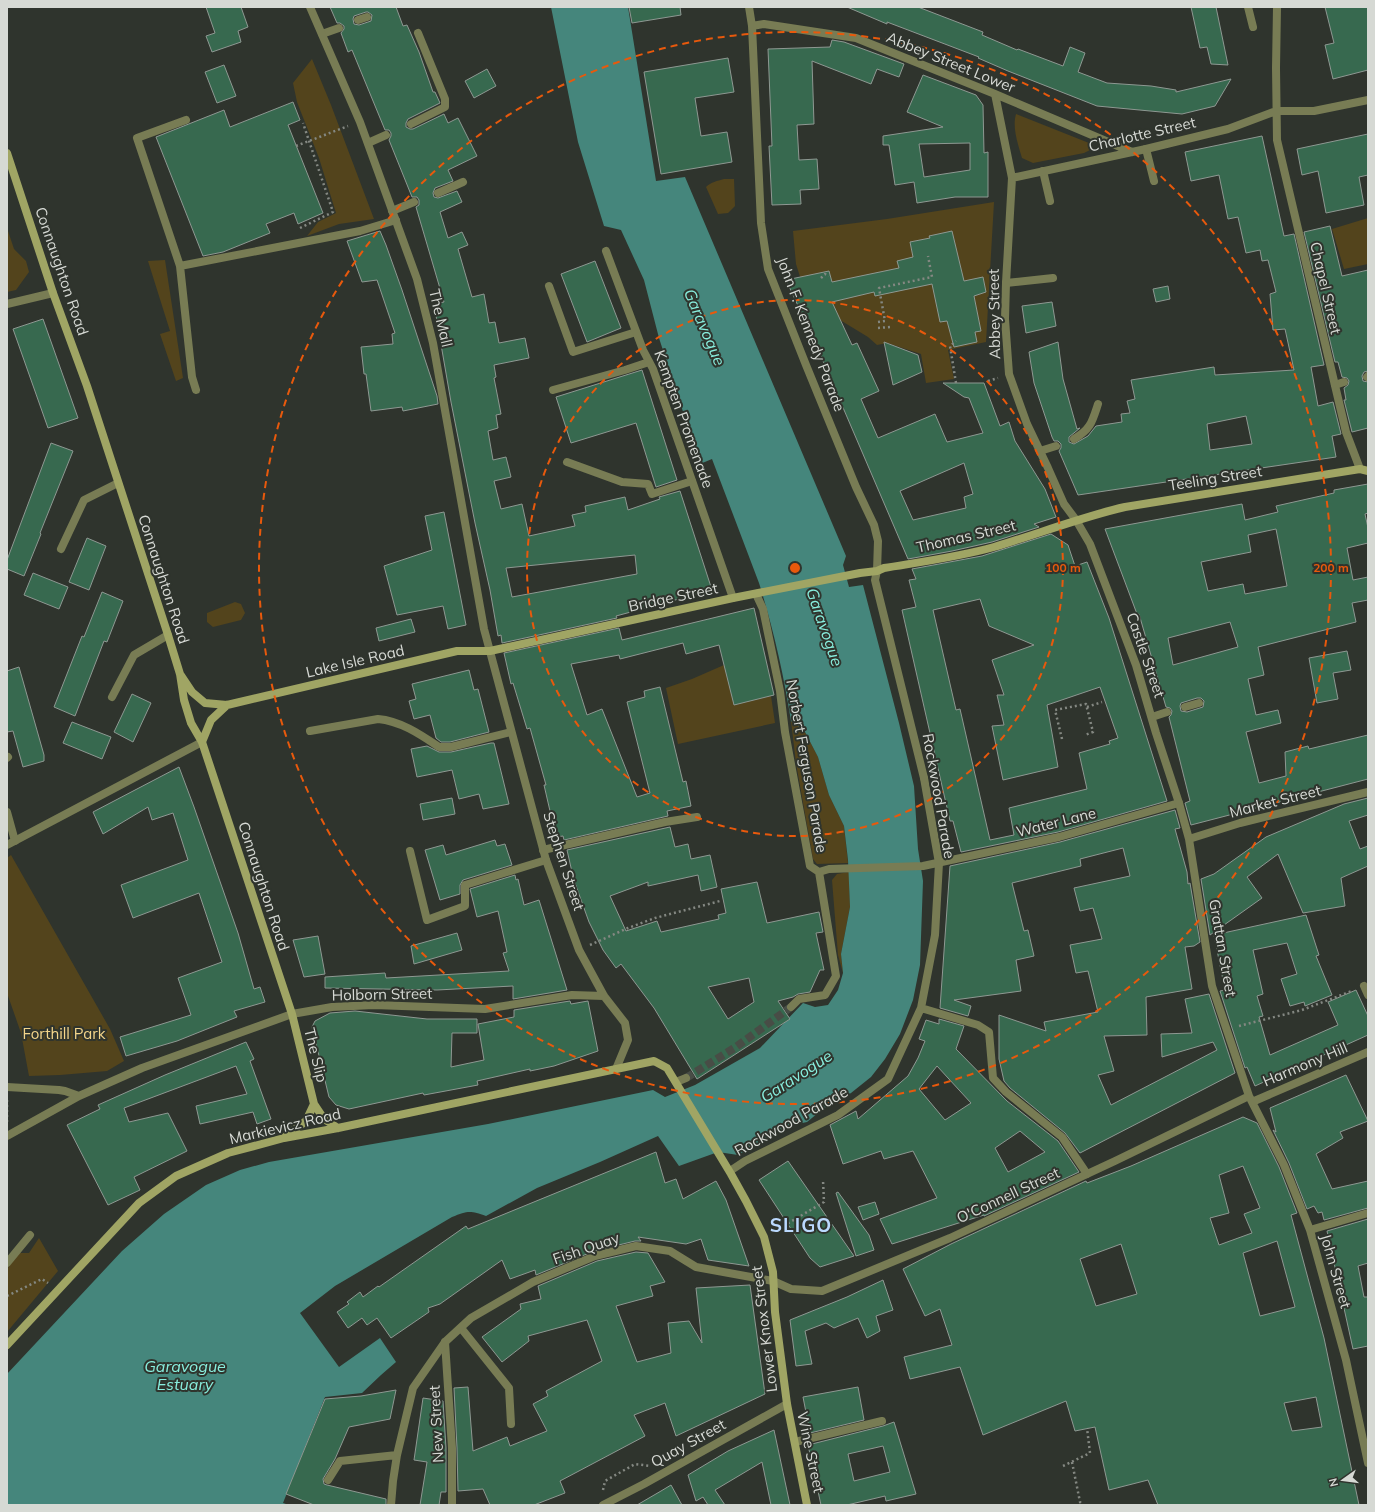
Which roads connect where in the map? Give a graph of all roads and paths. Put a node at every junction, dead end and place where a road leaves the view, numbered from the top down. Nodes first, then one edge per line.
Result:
1 (310, 7) edge
2 (749, 7) edge
3 (1248, 7) edge
4 (1277, 7) edge
5 (367, 17) dead end
6 (358, 20) dead end
7 (752, 26) junction
8 (1253, 27) dead end
9 (339, 28) dead end
10 (418, 33) dead end
11 (322, 34) junction
12 (995, 94) junction
13 (1368, 100) edge
14 (1276, 111) junction
15 (186, 120) dead end
16 (303, 123) dead end
17 (411, 124) dead end
18 (340, 129) dead end
19 (386, 135) dead end
20 (310, 141) junction
21 (368, 143) junction
22 (296, 146) dead end
23 (1146, 149) junction
24 (1132, 152) junction
25 (7, 153) edge
26 (1044, 171) junction
27 (1012, 178) junction
28 (1154, 181) dead end
29 (463, 182) dead end
30 (438, 193) dead end
31 (414, 202) dead end
32 (1050, 202) dead end
33 (392, 211) junction
34 (396, 220) junction
35 (288, 244) junction
36 (606, 251) dead end
37 (928, 256) dead end
38 (180, 266) junction
39 (829, 276) dead end
40 (821, 278) dead end
41 (1053, 278) dead end
42 (1006, 283) junction
43 (549, 286) dead end
44 (53, 293) junction
45 (7, 304) edge
46 (878, 322) dead end
47 (890, 327) dead end
48 (878, 328) dead end
49 (636, 332) junction
50 (956, 341) dead end
51 (650, 362) junction
52 (1344, 382) dead end
53 (956, 383) dead end
54 (1335, 385) junction
55 (196, 390) dead end
56 (554, 390) dead end
57 (1098, 404) dead end
58 (1074, 439) dead end
59 (1056, 446) dead end
60 (1040, 451) junction
61 (567, 462) dead end
62 (1368, 464) edge
63 (1364, 470) edge
64 (692, 482) junction
65 (118, 483) junction
66 (1076, 520) junction
67 (61, 549) dead end
68 (877, 571) junction
69 (862, 572) joint
70 (757, 594) junction
71 (733, 598) junction
72 (168, 635) junction
73 (490, 651) junction
74 (180, 674) junction
75 (112, 697) dead end
76 (1102, 702) dead end
77 (1199, 703) dead end
78 (227, 705) junction
79 (1087, 706) junction
80 (1185, 707) dead end
81 (1167, 712) dead end
82 (1152, 717) junction
83 (310, 731) dead end
84 (511, 732) junction
85 (1085, 735) dead end
86 (1062, 739) dead end
87 (202, 742) junction
88 (1368, 792) edge
89 (1180, 803) junction
90 (7, 812) edge
91 (697, 817) dead end
92 (1189, 839) junction
93 (15, 841) junction
94 (7, 845) edge
95 (543, 850) junction
96 (410, 851) dead end
97 (546, 860) junction
98 (939, 863) junction
99 (820, 872) junction
100 (720, 901) dead end
101 (579, 950) junction
102 (1364, 986) joint
103 (1368, 995) edge
104 (604, 996) junction
105 (791, 1007) tunnel mouth
106 (921, 1008) junction
107 (292, 1014) junction
108 (1227, 1029) junction
109 (1368, 1052) edge
110 (616, 1069) junction
111 (686, 1078) tunnel mouth
112 (676, 1082) junction
113 (7, 1087) edge
114 (79, 1096) junction
115 (1251, 1099) junction
116 (314, 1104) junction
117 (338, 1128) junction
118 (7, 1136) edge
119 (284, 1138) junction
120 (728, 1168) junction
121 (1086, 1174) junction
122 (823, 1180) dead end
123 (1368, 1213) edge
124 (1310, 1230) junction
125 (30, 1235) dead end
126 (764, 1237) junction
127 (7, 1263) edge
128 (42, 1279) dead end
129 (773, 1281) junction
130 (7, 1296) edge
131 (461, 1328) junction
132 (445, 1342) junction
133 (7, 1345) edge
134 (787, 1404) junction
135 (882, 1421) dead end
136 (511, 1424) dead end
137 (1087, 1428) dead end
138 (795, 1442) junction
139 (397, 1456) junction
140 (1072, 1462) junction
141 (1368, 1462) edge
142 (1063, 1466) dead end
143 (328, 1480) dead end
144 (391, 1505) edge
145 (452, 1505) edge
146 (603, 1505) edge
147 (807, 1505) edge
148 (1083, 1505) edge

1 - 11 street, The Mall
2 - 7 street, John F. Kennedy Parade
3 - 8 street
4 - 14 street, Chapel Street
5 - 6 street
7 - 12 street, Abbey Street Lower
7 - 68 street, John F. Kennedy Parade
9 - 11 street
10 - 17 street
11 - 21 street, The Mall
12 - 24 street, Abbey Street Lower
12 - 27 street, Abbey Street
13 - 14 street
14 - 23 street, Charlotte Street
14 - 54 street, Chapel Street
15 - 38 street
16 - 20 path
18 - 20 path
19 - 21 street
20 - 22 path
20 - 35 path
21 - 33 street, The Mall
23 - 24 street, Charlotte Street
23 - 28 street
24 - 26 street, Charlotte Street
25 - 44 main road, Connaughton Road
26 - 27 street, Charlotte Street
26 - 32 street
27 - 42 street, Abbey Street
29 - 30 street
31 - 33 street
33 - 34 street, The Mall
34 - 35 street
34 - 73 street, The Mall
35 - 38 street
36 - 49 street, Kempten Promenade
37 - 46 path
38 - 55 street
39 - 40 path
41 - 42 street
42 - 60 street, Abbey Street
43 - 49 street
44 - 45 street
44 - 65 main road, Connaughton Road
47 - 48 path
49 - 51 street, Kempten Promenade
50 - 53 path
51 - 56 street
51 - 64 street, Kempten Promenade
52 - 54 street
54 - 63 street, Chapel Street
57 - 58 street
59 - 60 street
60 - 66 street, Abbey Street
61 - 64 street
62 - 63 main road
63 - 66 main road, Teeling Street
64 - 71 street, Kempten Promenade
65 - 67 street
65 - 72 main road, Connaughton Road
66 - 68 main road, Thomas Street
66 - 82 street, Castle Street
68 - 69 main road, Thomas Street
68 - 98 street, Rockwood Parade
69 - 70 main road, Bridge Street
70 - 71 main road, Bridge Street
70 - 99 street, Norbert Ferguson Parade
71 - 73 main road, Bridge Street
72 - 74 main road, Connaughton Road
72 - 75 street
73 - 78 main road, Lake Isle Road
73 - 84 street, Stephen Street
74 - 78 main road, Lake Isle Road
74 - 87 main road, Connaughton Road
76 - 79 path
77 - 80 street
78 - 87 main road, Lake Isle Road
79 - 85 path
79 - 86 path
81 - 82 street
82 - 89 street, Castle Street
83 - 84 street
84 - 95 street, Stephen Street
87 - 93 street
87 - 107 main road, Connaughton Road
88 - 92 street, Market Street
89 - 92 street, Grattan Street
89 - 98 street, Water Lane
90 - 93 street
91 - 95 street
92 - 108 street, Grattan Street
93 - 94 street
95 - 97 street, Stephen Street
96 - 97 street
97 - 101 street, Stephen Street
98 - 99 street, Water Lane
98 - 106 street, Rockwood Parade
99 - 105 street, Norbert Ferguson Parade
100 - 101 path
101 - 104 street, Stephen Street
102 - 103 street
102 - 108 path
104 - 107 street, Holborn Street
104 - 110 street, Stephen Street
106 - 120 street, Rockwood Parade
106 - 121 street
107 - 114 street, Holborn Street
107 - 116 main road, The Slip
108 - 115 street, Grattan Street
109 - 115 street, Harmony Hill
110 - 112 main road, Markievicz Road
110 - 117 main road, Markievicz Road
111 - 112 street
112 - 120 main road, Lower Knox Street
113 - 114 street
113 - 118 path
114 - 118 street, Holborn Street
115 - 121 street, O'Connell Street
115 - 124 street, John Street
116 - 117 main road, The Slip
116 - 119 main road, The Slip
117 - 119 main road, Markievicz Road
119 - 133 main road, Markievicz Road
120 - 126 main road, Lower Knox Street
121 - 129 street, O'Connell Street
122 - 126 path
123 - 124 street
124 - 141 street, John Street
125 - 127 street
126 - 129 main road, Lower Knox Street
128 - 130 path
129 - 131 street, Fish Quay
129 - 134 main road, Lower Knox Street
131 - 132 street, Fish Quay
131 - 136 street
132 - 139 street, Fish Quay
132 - 145 street, New Street
134 - 138 main road, Wine Street
134 - 146 street, Quay Street
135 - 138 street
137 - 140 path
138 - 147 main road, Wine Street
139 - 143 street
139 - 144 street, Fish Quay
140 - 142 path
140 - 148 path

